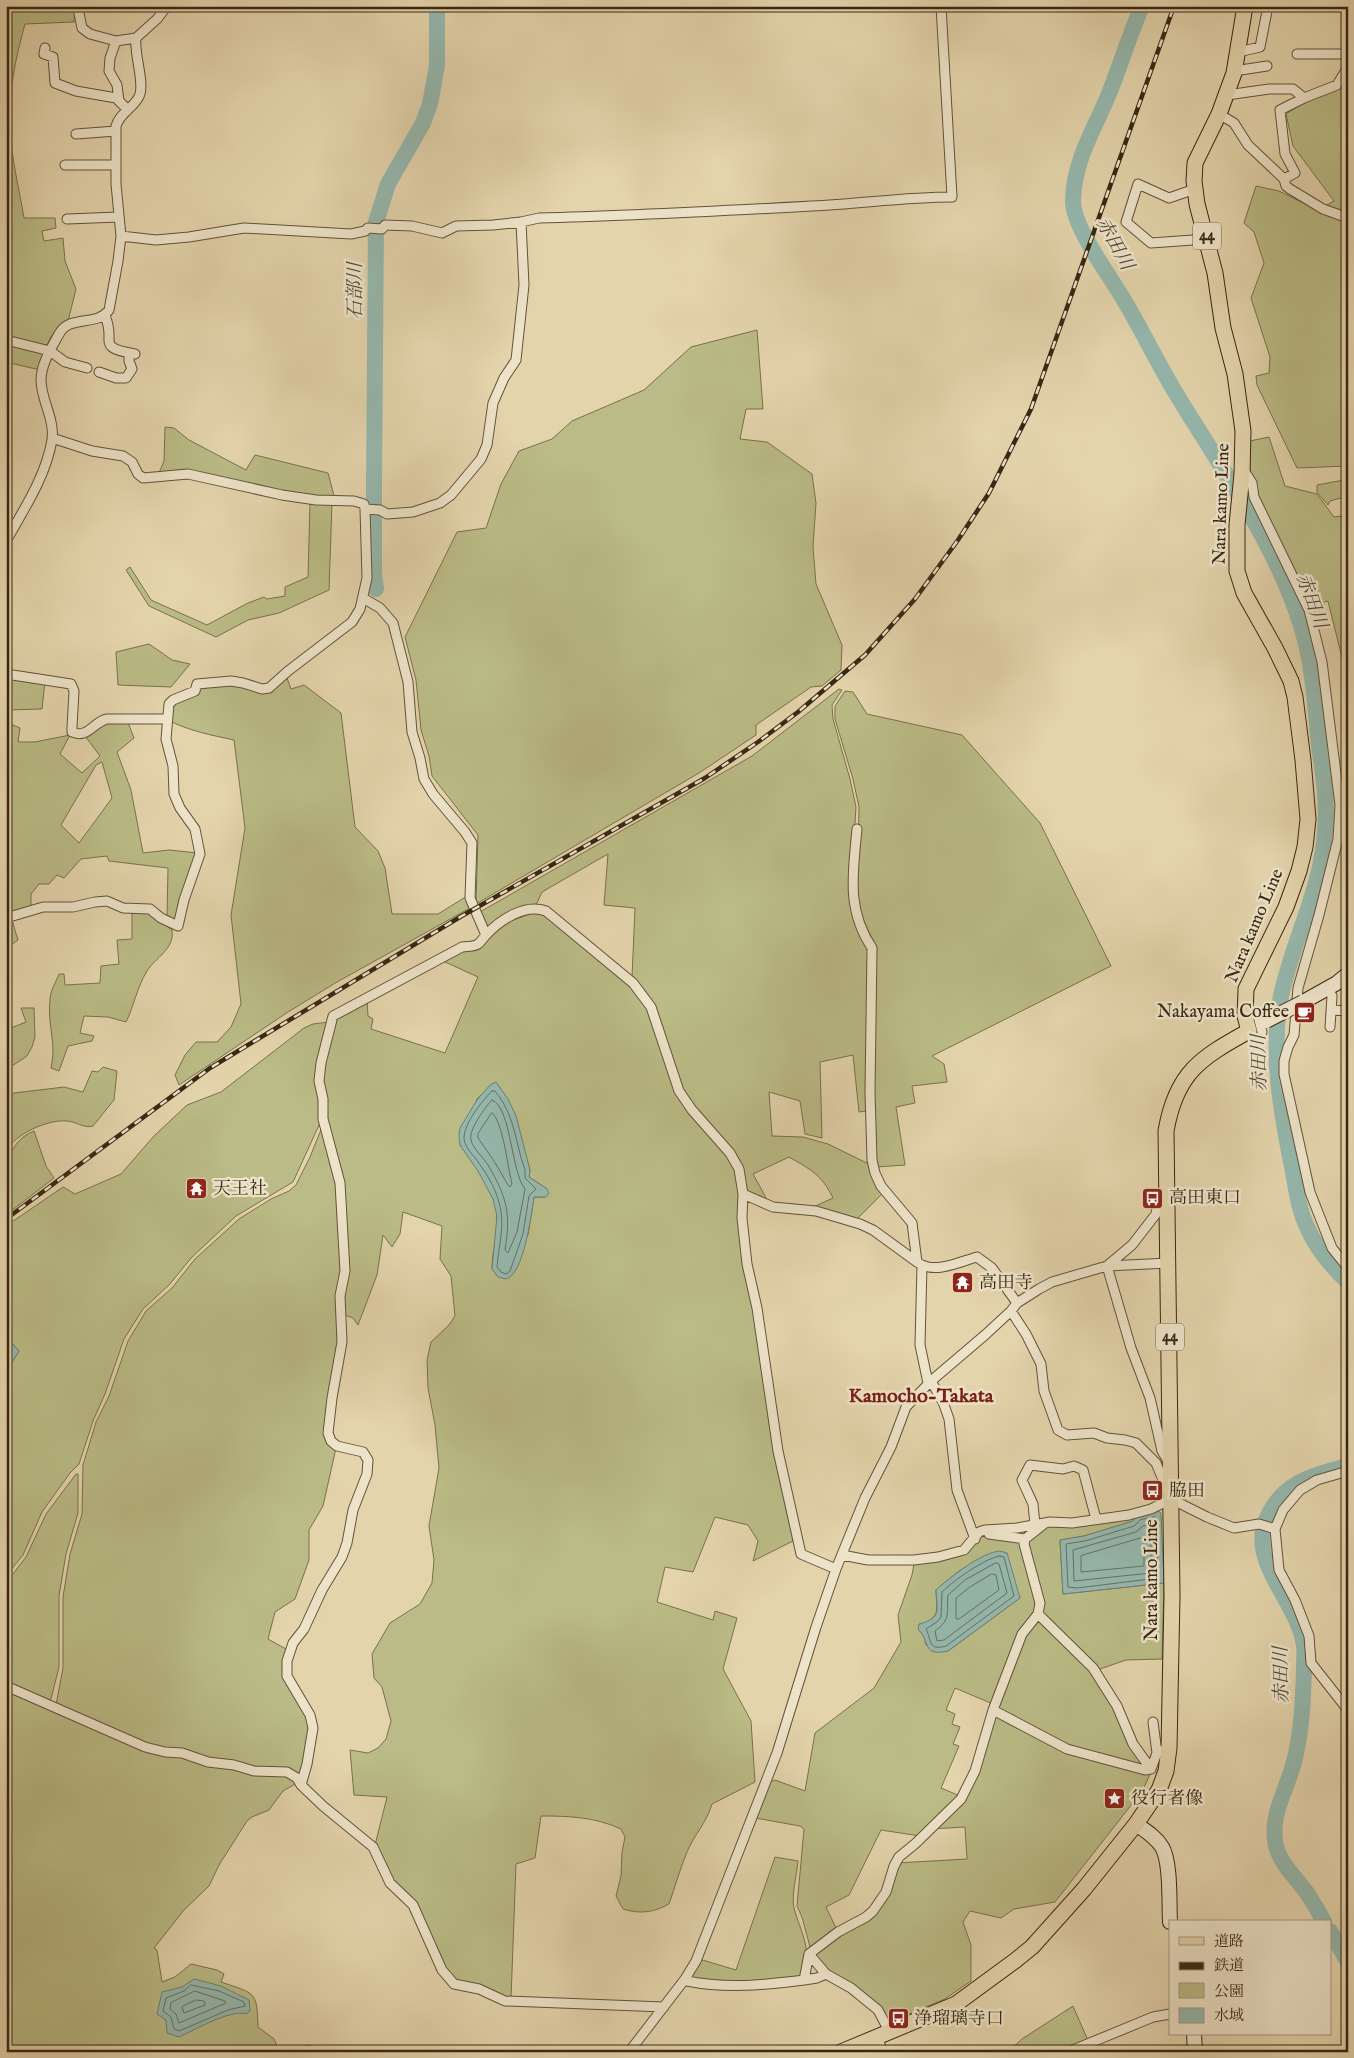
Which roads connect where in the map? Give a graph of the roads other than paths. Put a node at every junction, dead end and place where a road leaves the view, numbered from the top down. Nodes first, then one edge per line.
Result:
1 (167, 6) edge
2 (941, 6) edge
3 (1245, 6) edge
4 (1268, 6) edge
5 (79, 13) dead end
6 (136, 38) junction
7 (116, 41) junction
8 (44, 48) dead end
9 (1238, 52) junction
10 (1297, 54) dead end
11 (1348, 56) edge
12 (1267, 66) dead end
13 (1348, 67) edge
14 (1234, 70) junction
15 (1227, 95) junction
16 (1304, 98) junction
17 (119, 101) junction
18 (126, 109) junction
19 (1219, 114) junction
20 (116, 131) junction
21 (76, 134) dead end
22 (65, 165) dead end
23 (116, 165) junction
24 (1284, 179) junction
25 (1195, 189) junction
26 (119, 217) junction
27 (1348, 218) edge
28 (67, 219) dead end
29 (521, 222) junction
30 (120, 236) junction
31 (1207, 238) junction
32 (105, 316) junction
33 (6, 340) edge
34 (50, 352) junction
35 (87, 368) dead end
36 (99, 372) dead end
37 (52, 438) junction
38 (1242, 471) junction
39 (367, 509) junction
40 (6, 541) edge
41 (363, 598) junction
42 (6, 674) edge
43 (167, 719) junction
44 (857, 828) dead end
45 (6, 918) edge
46 (486, 935) junction
47 (1348, 974) edge
48 (1328, 988) junction
49 (1332, 1010) junction
50 (1348, 1011) edge
51 (1259, 1024) junction
52 (1330, 1027) dead end
53 (1168, 1192) junction
54 (743, 1194) junction
55 (1169, 1263) junction
56 (919, 1264) junction
57 (1107, 1266) junction
58 (1348, 1268) edge
59 (1014, 1307) junction
60 (930, 1382) junction
61 (1170, 1463) junction
62 (1348, 1471) edge
63 (1171, 1499) junction
64 (1096, 1519) junction
65 (1040, 1524) junction
66 (1275, 1529) junction
67 (977, 1536) junction
68 (1025, 1540) junction
69 (842, 1555) junction
70 (836, 1569) junction
71 (1038, 1614) junction
72 (6, 1686) edge
73 (993, 1710) junction
74 (1348, 1710) edge
75 (1153, 1722) dead end
76 (1163, 1750) junction
77 (1151, 1769) junction
78 (301, 1785) junction
79 (1136, 1824) junction
80 (1170, 1920) edge
81 (809, 1954) junction
82 (826, 1974) junction
83 (685, 1979) junction
84 (804, 1980) junction
85 (664, 2007) junction
86 (1169, 2014) edge
87 (883, 2034) junction
88 (1194, 2036) edge
89 (629, 2052) edge
90 (841, 2052) edge
91 (882, 2052) edge
92 (1068, 2052) edge
93 (1195, 2052) edge

1 - 6 street
2 - 29 street
3 - 9 main road, Nara kamo Line / 44
4 - 9 street
5 - 7 street
6 - 7 street
6 - 18 street
7 - 17 street
8 - 17 street
9 - 14 main road, Nara kamo Line / 44
10 - 11 street
12 - 14 street
13 - 16 street
14 - 15 main road, Nara kamo Line / 44
15 - 16 street
15 - 19 main road, Nara kamo Line / 44
16 - 24 street
17 - 18 street
18 - 20 street
19 - 24 street
19 - 25 main road, Nara kamo Line / 44
20 - 21 street
20 - 23 street
22 - 23 street
23 - 26 street
24 - 27 street
25 - 31 main road, Nara kamo Line / 44
25 - 31 street
26 - 28 street
26 - 30 street
29 - 30 street
29 - 39 street
30 - 32 street
31 - 38 main road, Nara kamo Line / 44
32 - 34 street
32 - 36 street
33 - 34 street
34 - 35 street
34 - 37 street
37 - 39 street
37 - 40 street
38 - 51 main road, Nara kamo Line / 44
38 - 58 street
39 - 41 street
41 - 43 street
41 - 46 street
42 - 43 street
43 - 45 street
44 - 56 street
46 - 54 street
46 - 78 street
47 - 48 main road
48 - 49 street
48 - 51 main road, bridge
49 - 50 street
49 - 52 street
51 - 53 main road, Nara kamo Line / 44
53 - 55 main road, Nara kamo Line / 44
53 - 57 street
54 - 56 street
54 - 70 street
55 - 57 street
55 - 61 main road, Nara kamo Line / 44
56 - 59 street
56 - 60 street
57 - 59 street
57 - 61 street
59 - 60 street
59 - 63 street
60 - 67 street
60 - 69 street
61 - 63 main road, Nara kamo Line / 44
62 - 66 street
63 - 64 street
63 - 66 street
63 - 76 main road, Nara kamo Line / 44
64 - 65 street
64 - 65 street
65 - 67 street
65 - 68 street
66 - 74 street
67 - 68 street
67 - 69 street
68 - 71 street
69 - 70 street
70 - 83 street
71 - 73 street
71 - 77 street
72 - 78 street
73 - 77 street
73 - 81 street
75 - 76 street
76 - 77 street
76 - 79 main road, Nara kamo Line / 44
78 - 85 street
79 - 80 main road
79 - 87 main road, Nara kamo Line / 44
81 - 82 street
81 - 84 street
82 - 84 street
82 - 87 street
83 - 84 street
83 - 85 street
85 - 89 street
86 - 92 street
87 - 90 main road, Nara kamo Line / 44
87 - 91 street
88 - 93 main road

